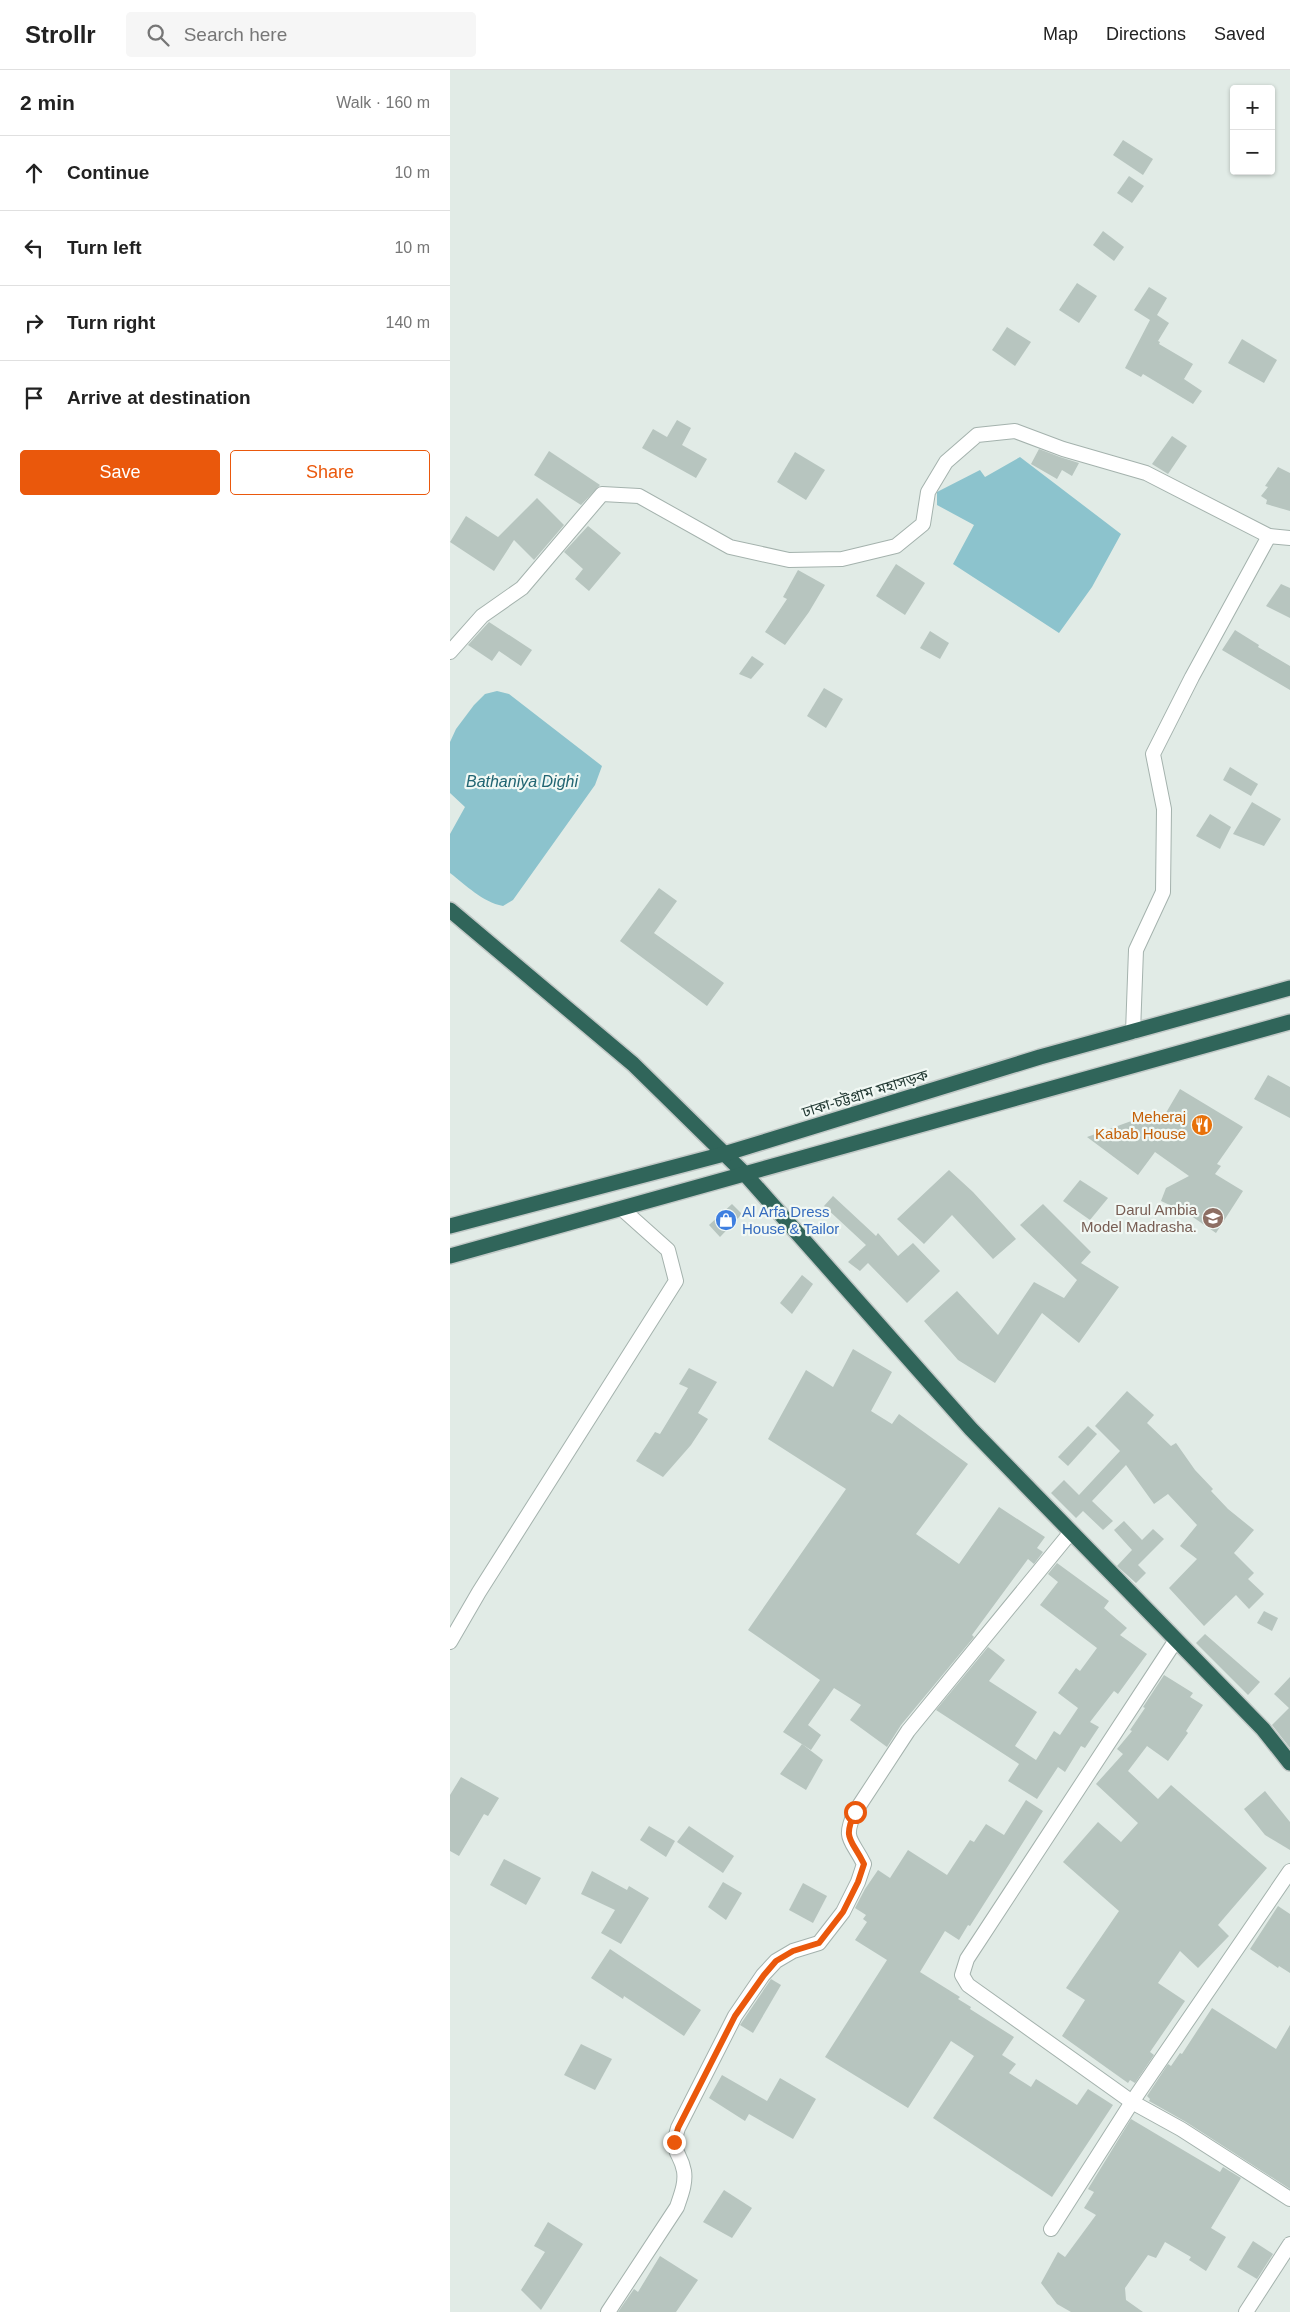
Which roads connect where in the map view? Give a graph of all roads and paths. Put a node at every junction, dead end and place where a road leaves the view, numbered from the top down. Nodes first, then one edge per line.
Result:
1 (1269, 536) junction
2 (1290, 538) edge
3 (450, 652) edge
4 (450, 910) edge
5 (1290, 988) edge
6 (1290, 1022) edge
7 (1133, 1032) junction
8 (724, 1154) junction
9 (744, 1174) junction
10 (621, 1208) junction
11 (450, 1226) edge
12 (450, 1256) edge
13 (1071, 1532) junction
14 (1176, 1640) junction
15 (450, 1642) edge
16 (1290, 1763) edge
17 (1290, 1871) edge
18 (1132, 2102) junction
19 (1290, 2199) edge
20 (1051, 2229) dead end
21 (1290, 2244) edge
22 (608, 2312) edge
23 (1246, 2312) edge

1 - 2 street
1 - 3 street
1 - 7 street
4 - 8 highway
5 - 7 highway, ঢাকা-চট্টগ্রাম মহাসড়ক
6 - 9 highway
7 - 8 highway, ঢাকা-চট্টগ্রাম মহাসড়ক
8 - 9 highway
8 - 11 highway, ঢাকা-চট্টগ্রাম মহাসড়ক
9 - 10 highway
9 - 13 highway
10 - 12 highway
10 - 15 street
13 - 14 highway
13 - 22 street
14 - 16 highway
14 - 18 street
17 - 18 street
18 - 19 street
18 - 20 street
21 - 23 street

